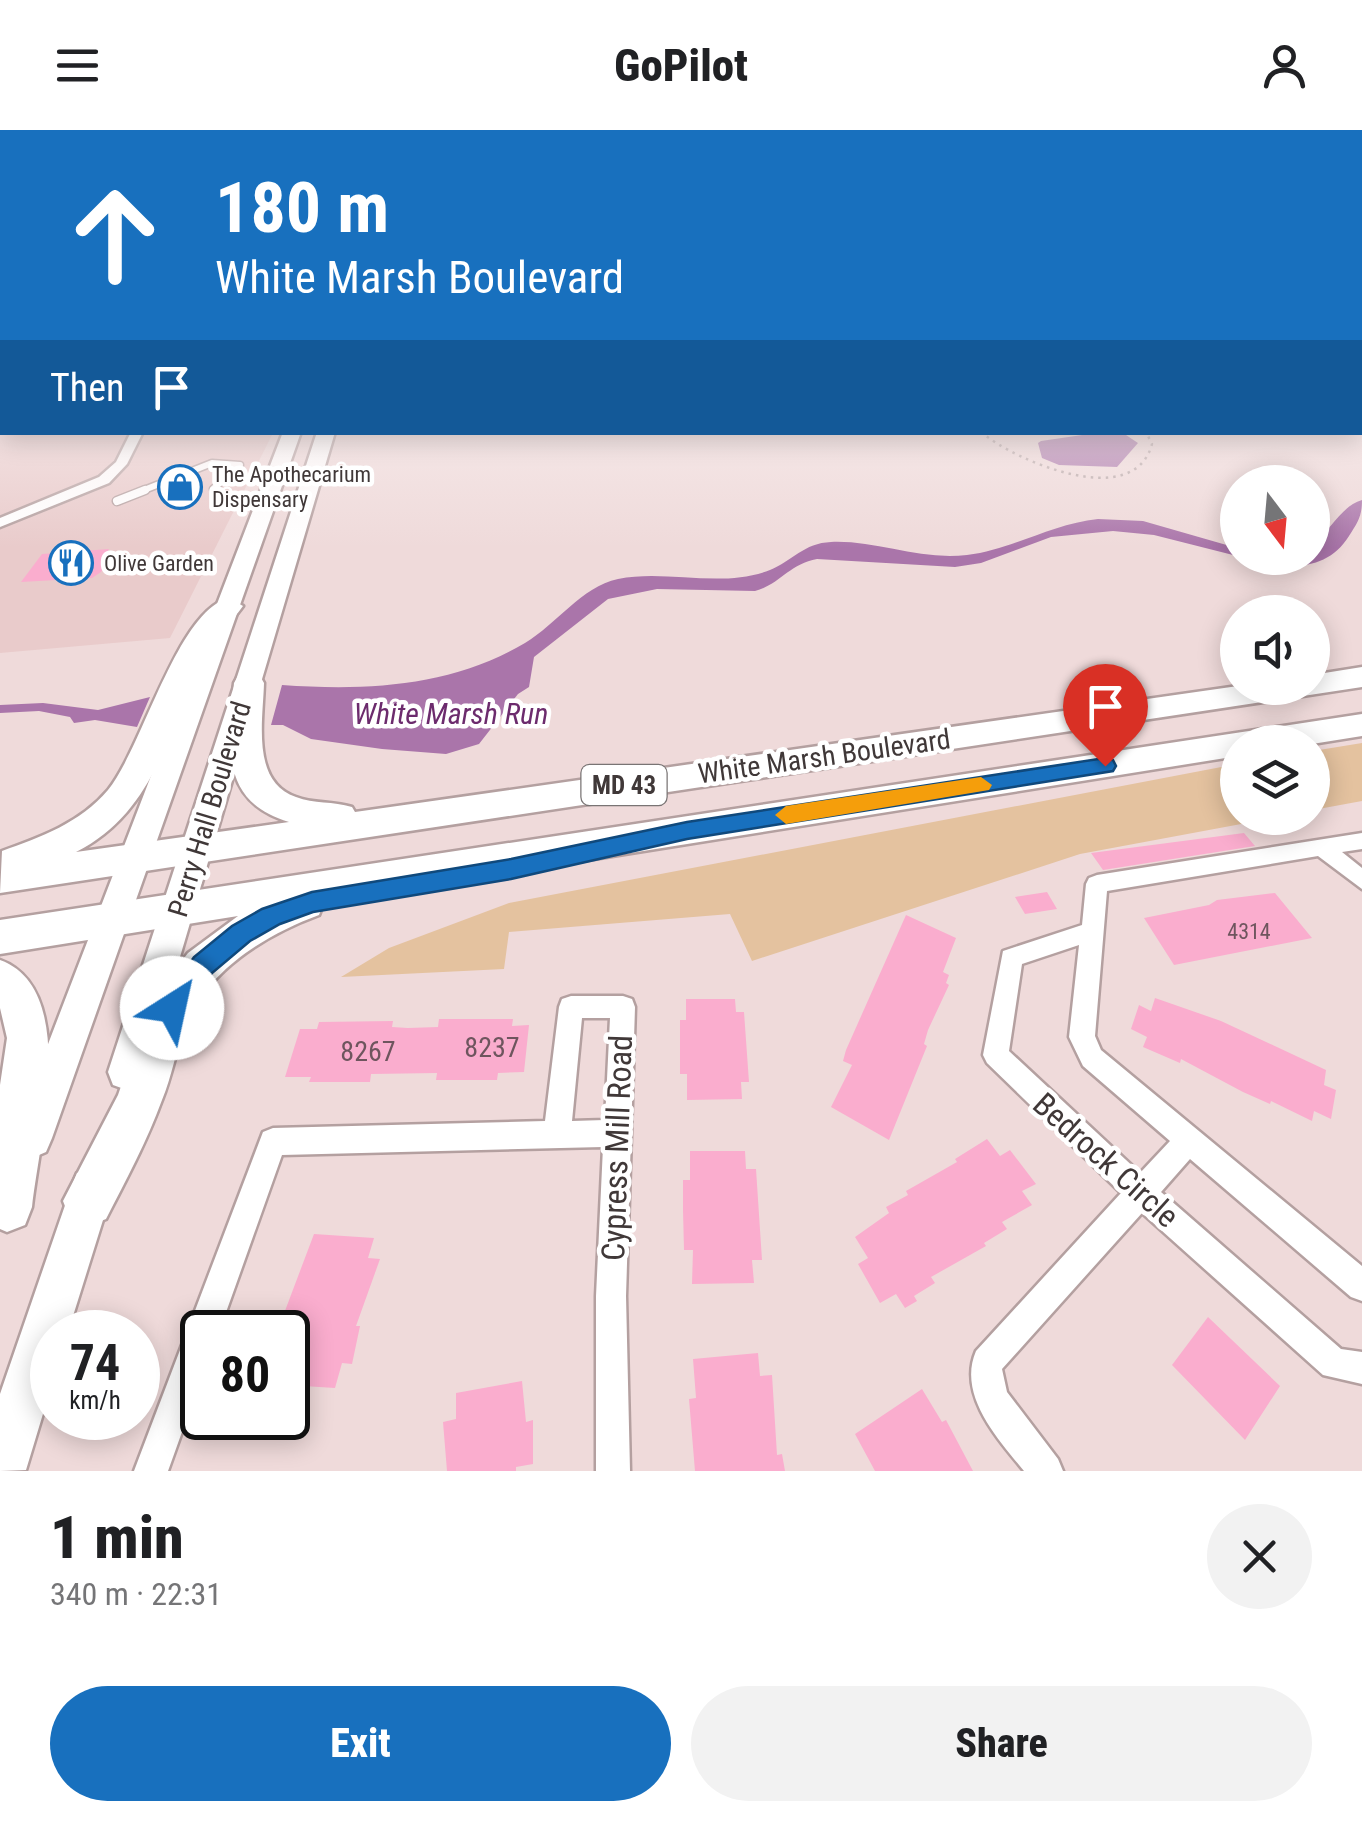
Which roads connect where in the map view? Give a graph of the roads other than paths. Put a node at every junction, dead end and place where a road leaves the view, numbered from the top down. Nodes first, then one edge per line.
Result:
1 (136, 435) edge
2 (291, 435) edge
3 (325, 435) edge
4 (213, 488) dead end
5 (117, 501) dead end
6 (0, 523) edge
7 (229, 606) junction
8 (1362, 677) edge
9 (1330, 681) edge
10 (249, 683) junction
11 (1220, 699) edge
12 (1362, 725) edge
13 (1330, 730) edge
14 (1220, 748) edge
15 (811, 758) junction
16 (687, 830) junction
17 (1362, 842) edge
18 (1322, 848) junction
19 (196, 850) junction
20 (136, 858) junction
21 (0, 866) edge
22 (0, 878) edge
23 (1362, 880) edge
24 (177, 910) junction
25 (113, 920) junction
26 (1091, 932) junction
27 (0, 937) edge
28 (0, 978) edge
29 (618, 1133) junction
30 (557, 1136) junction
31 (1188, 1141) junction
32 (1141, 1193) junction
33 (88, 1201) junction
34 (4, 1216) edge
35 (1362, 1286) edge
36 (211, 1310) edge
37 (1362, 1368) edge
38 (180, 1394) edge
39 (0, 1470) edge
40 (151, 1471) edge
41 (613, 1471) edge
42 (1046, 1471) edge

1 - 6 street
2 - 7 main road, Perry Hall Boulevard
3 - 10 main road, Perry Hall Boulevard
4 - 5 lane
7 - 20 main road, Perry Hall Boulevard
7 - 21 highway
8 - 9 highway
10 - 15 highway
10 - 19 main road, Perry Hall Boulevard
11 - 15 highway, White Marsh Boulevard / MD 43
12 - 13 highway
14 - 16 highway, White Marsh Boulevard / MD 43
15 - 19 highway, White Marsh Boulevard / MD 43
16 - 24 highway, White Marsh Boulevard / MD 43
16 - 33 highway
17 - 18 street
18 - 23 street
18 - 26 street
19 - 20 highway, White Marsh Boulevard / MD 43
19 - 24 main road, Perry Hall Boulevard
20 - 22 highway, White Marsh Boulevard / MD 43
20 - 25 main road, Perry Hall Boulevard
24 - 25 highway, White Marsh Boulevard / MD 43
24 - 33 main road, Perry Hall Boulevard
25 - 27 highway, White Marsh Boulevard / MD 43
25 - 34 main road, Perry Hall Boulevard
26 - 31 street
26 - 32 street, Bedrock Circle
28 - 34 highway
29 - 30 street
29 - 30 street, Cypress Mill Road
29 - 41 street, Cypress Mill Road
30 - 36 street
31 - 32 street
31 - 35 street
32 - 37 street, Bedrock Circle
32 - 42 street
33 - 39 main road, Perry Hall Boulevard
38 - 40 street

